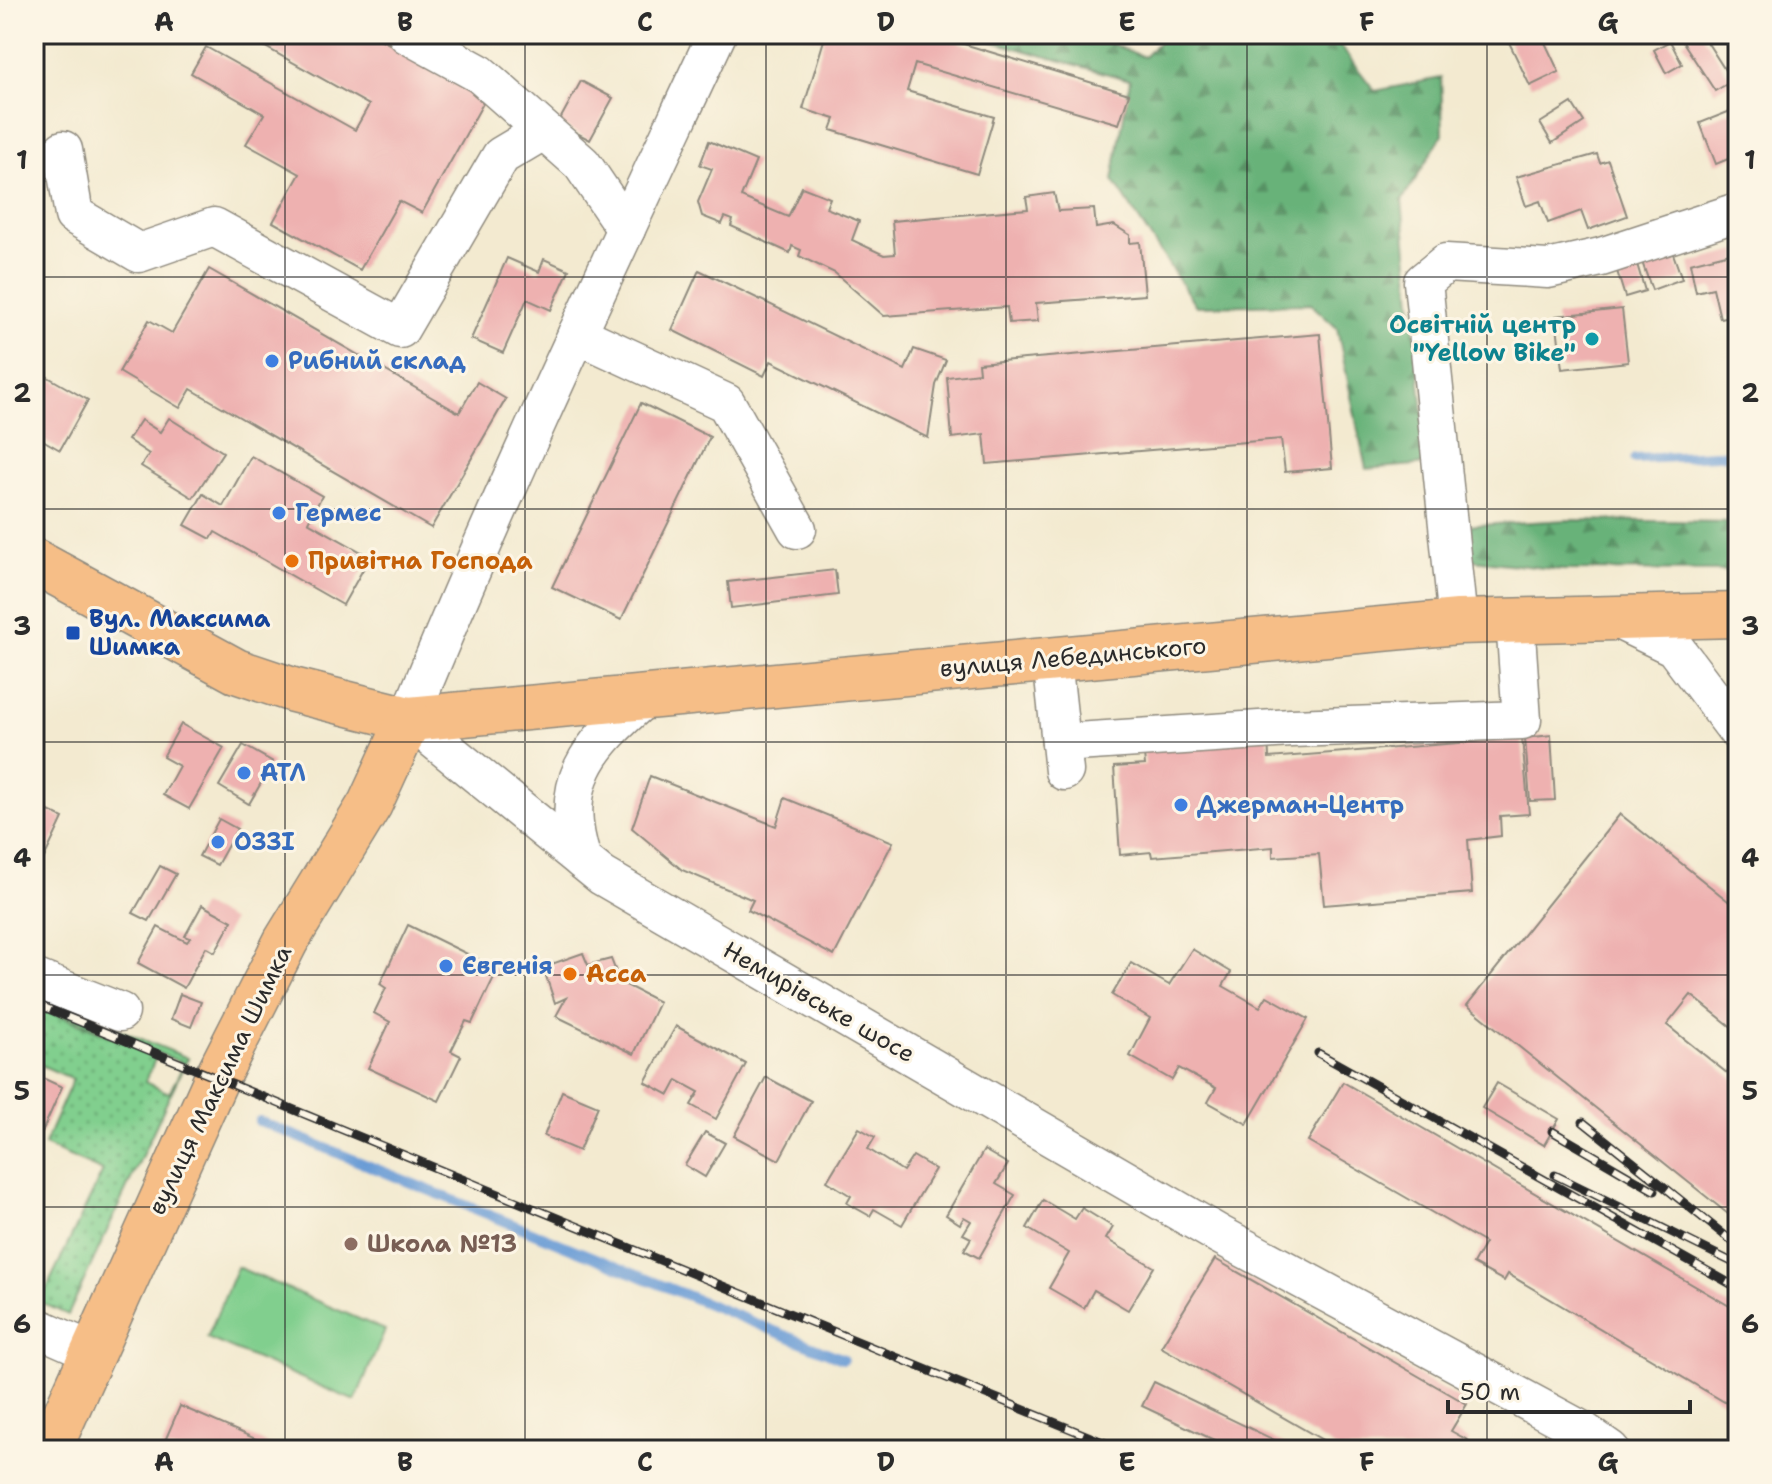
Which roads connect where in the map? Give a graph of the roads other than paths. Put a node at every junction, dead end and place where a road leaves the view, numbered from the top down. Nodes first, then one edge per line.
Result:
1 (407, 34) edge
2 (717, 34) edge
3 (543, 131) junction
4 (63, 150) dead end
5 (1738, 212) edge
6 (626, 229) junction
7 (577, 334) junction
8 (797, 529) dead end
9 (34, 561) edge
10 (1610, 615) junction
11 (1738, 615) edge
12 (1515, 620) junction
13 (1458, 622) junction
14 (1052, 659) junction
15 (646, 697) junction
16 (409, 719) junction
17 (1738, 732) edge
18 (582, 860) junction
19 (34, 978) edge
20 (120, 1012) dead end
21 (34, 1326) edge
22 (93, 1352) junction
23 (49, 1450) edge
24 (1610, 1450) edge

1 - 3 street
2 - 6 street
3 - 4 street
3 - 6 street
5 - 13 street
6 - 7 street
7 - 8 street
7 - 16 street
9 - 16 main road, Немирівське шосе
10 - 11 main road, вулиця Лебединського
10 - 12 main road, вулиця Лебединського
10 - 17 street
12 - 13 main road, вулиця Лебединського
12 - 14 street
13 - 14 main road, вулиця Лебединського
14 - 15 main road, вулиця Лебединського
15 - 16 main road, вулиця Лебединського
15 - 18 street
16 - 18 street, Немирівське шосе
16 - 22 main road, вулиця Максима Шимка
18 - 24 street, Немирівське шосе
19 - 20 street
21 - 22 street
22 - 23 main road, вулиця Максима Шимка

